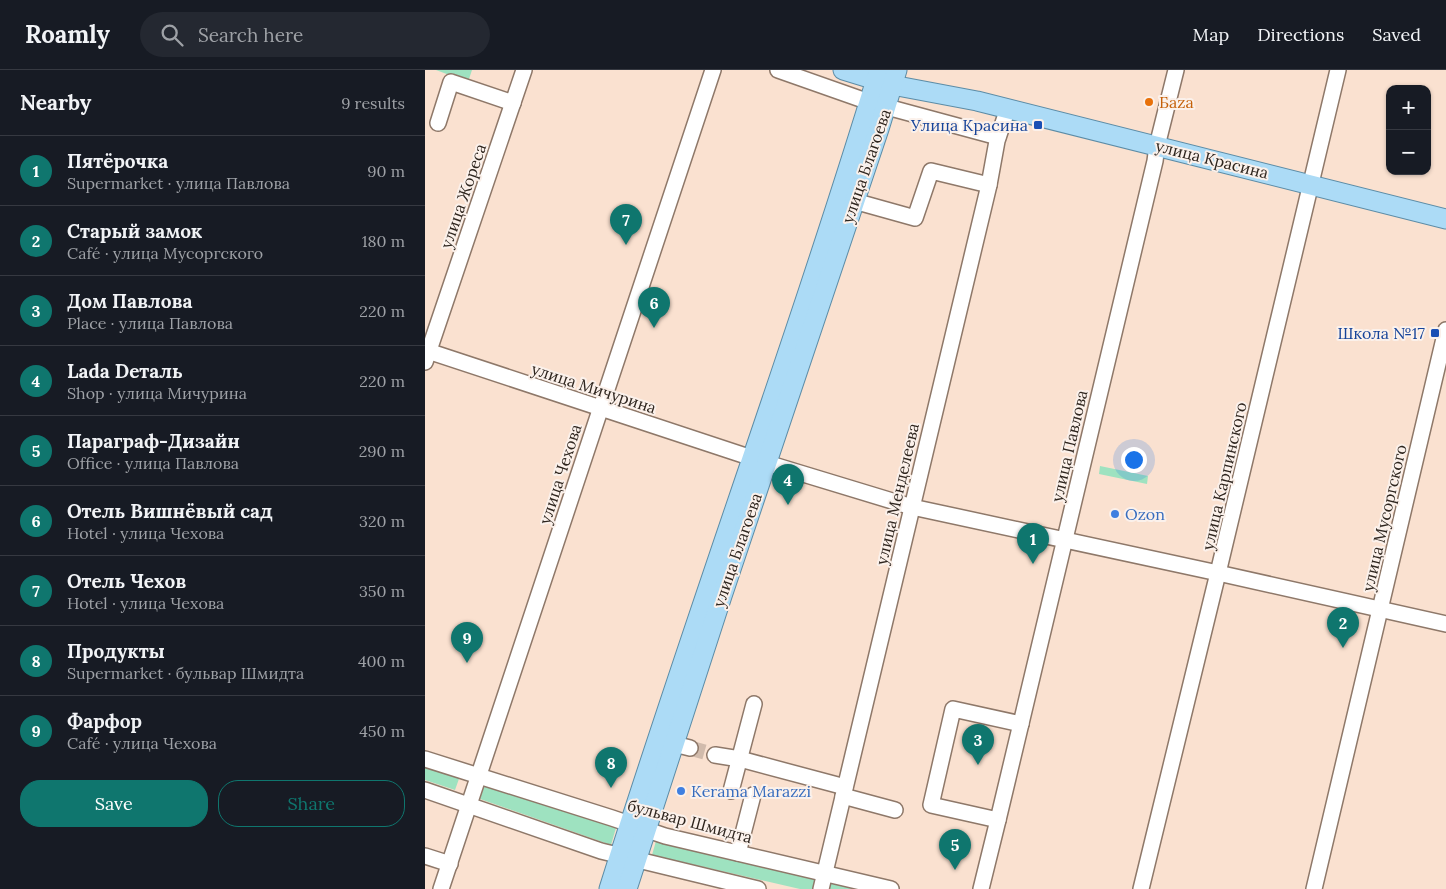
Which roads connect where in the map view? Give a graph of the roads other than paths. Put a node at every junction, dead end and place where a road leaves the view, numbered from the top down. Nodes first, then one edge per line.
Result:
1 (713, 70) edge
2 (778, 70) edge
3 (843, 70) edge
4 (1177, 70) edge
5 (1338, 70) edge
6 (521, 71) edge
7 (889, 75) edge
8 (513, 103) junction
9 (878, 104) junction
10 (1008, 108) junction
11 (438, 123) dead end
12 (998, 137) junction
13 (1157, 146) junction
14 (1311, 184) junction
15 (989, 185) junction
16 (854, 201) junction
17 (1446, 218) edge
18 (1446, 330) edge
19 (426, 355) edge
20 (600, 409) junction
21 (759, 460) junction
22 (912, 506) junction
23 (1065, 540) junction
24 (1218, 572) junction
25 (1380, 610) junction
26 (1446, 624) edge
27 (754, 704) dead end
28 (1021, 724) junction
29 (715, 755) tunnel mouth
30 (425, 759) edge
31 (740, 759) junction
32 (478, 777) junction
33 (425, 790) edge
34 (731, 791) dead end
35 (844, 791) junction
36 (753, 795) dead end
37 (468, 805) junction
38 (895, 810) dead end
39 (998, 820) junction
40 (638, 827) junction
41 (738, 853) junction
42 (425, 856) edge
43 (628, 858) junction
44 (450, 864) junction
45 (824, 873) junction
46 (441, 889) edge
47 (609, 889) edge
48 (627, 889) edge
49 (759, 889) edge
50 (821, 889) edge
51 (891, 889) edge
52 (981, 889) edge
53 (1141, 889) edge
54 (1314, 889) edge

1 - 20 street, улица Чехова
2 - 9 street
3 - 7 main road, улица Красина
4 - 13 street, улица Павлова
5 - 14 street, улица Карпинского
6 - 8 street, улица Жореса
7 - 9 main road, улица Благоева
7 - 10 main road, улица Красина
8 - 11 street
8 - 19 street, улица Жореса
9 - 12 street
9 - 16 main road, улица Благоева
9 - 21 main road, улица Благоева
10 - 12 street, улица Менделеева
10 - 13 main road, улица Красина
12 - 15 street, улица Менделеева
13 - 14 main road, улица Красина
13 - 23 street, улица Павлова
14 - 17 main road, улица Красина
14 - 24 street, улица Карпинского
15 - 16 street
15 - 22 street, улица Менделеева
16 - 21 main road, улица Благоева
18 - 25 street, улица Мусоргского
19 - 20 street, улица Мичурина
20 - 21 street, улица Мичурина
20 - 32 street, улица Чехова
21 - 22 street, улица Мичурина
21 - 40 main road, улица Благоева
21 - 40 main road, улица Благоева
22 - 23 street, улица Мичурина
22 - 35 street, улица Менделеева
23 - 24 street, улица Мичурина
23 - 28 street, улица Павлова
24 - 25 street, улица Мичурина
24 - 53 street, улица Карпинского
25 - 26 street, улица Мичурина
25 - 54 street, улица Мусоргского
27 - 31 street
28 - 39 street, улица Павлова
28 - 39 street
29 - 31 street
30 - 32 street, бульвар Шмидта
31 - 34 street
31 - 35 street
32 - 37 street, улица Чехова
32 - 40 street, бульвар Шмидта
33 - 37 street
35 - 38 street
35 - 45 street, улица Менделеева
36 - 41 street
37 - 43 street
37 - 44 street, улица Чехова
39 - 52 street, улица Павлова
40 - 41 street, бульвар Шмидта
40 - 43 main road, улица Благоева
41 - 45 street, бульвар Шмидта
42 - 44 street
43 - 47 main road, улица Благоева
43 - 48 main road, улица Благоева
43 - 49 street
44 - 46 street, улица Чехова
45 - 50 street, улица Менделеева
45 - 51 street, бульвар Шмидта

